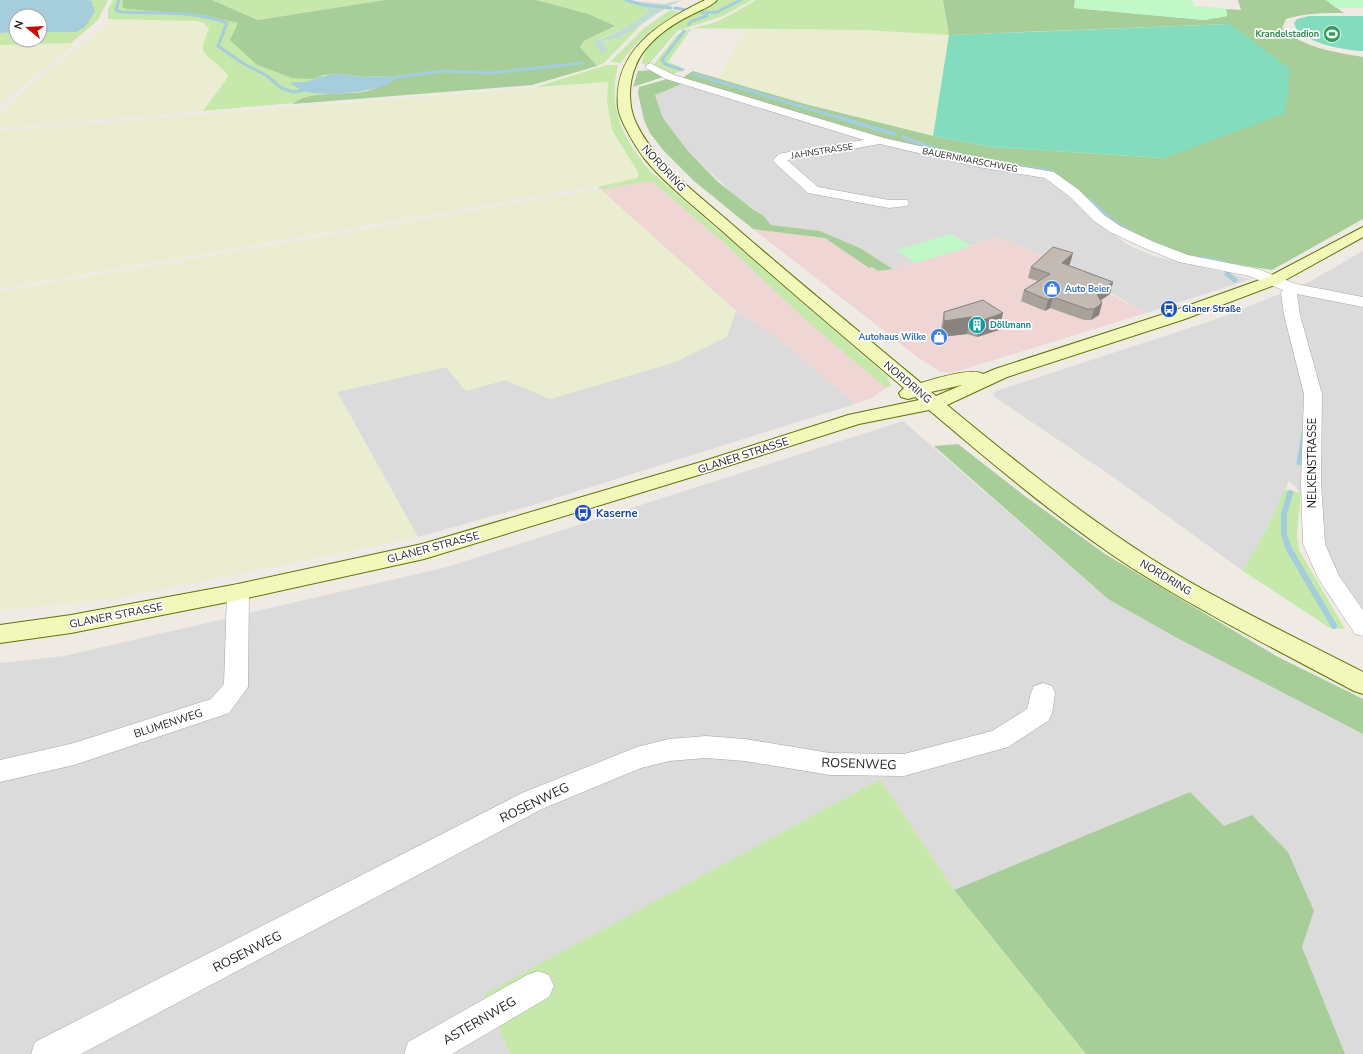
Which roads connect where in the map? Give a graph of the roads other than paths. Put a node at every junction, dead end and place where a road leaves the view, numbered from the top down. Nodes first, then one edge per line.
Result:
1 (712, 0) edge
2 (650, 66) dead end
3 (881, 141) junction
4 (902, 204) dead end
5 (1363, 232) edge
6 (1274, 280) junction
7 (1292, 288) junction
8 (1363, 302) edge
9 (925, 396) junction
10 (238, 592) junction
11 (1363, 628) edge
12 (0, 634) edge
13 (1363, 684) edge
14 (1043, 693) dead end
15 (0, 771) edge
16 (538, 986) dead end
17 (47, 1054) edge
18 (420, 1054) edge

1 - 9 main road, NORDRING
2 - 3 street, BAUERNMARSCHWEG
3 - 4 street, JAHNSTRASSE
3 - 6 street, BAUERNMARSCHWEG
5 - 6 main road, GLANER STRASSE
6 - 7 street, BAUERNMARSCHWEG
6 - 9 main road, GLANER STRASSE
7 - 8 street, BAUERNMARSCHWEG
7 - 11 street, NELKENSTRASSE
9 - 10 main road, GLANER STRASSE
9 - 13 main road, NORDRING
10 - 12 main road, GLANER STRASSE
10 - 15 street, BLUMENWEG
14 - 17 street, ROSENWEG
16 - 18 street, ASTERNWEG

